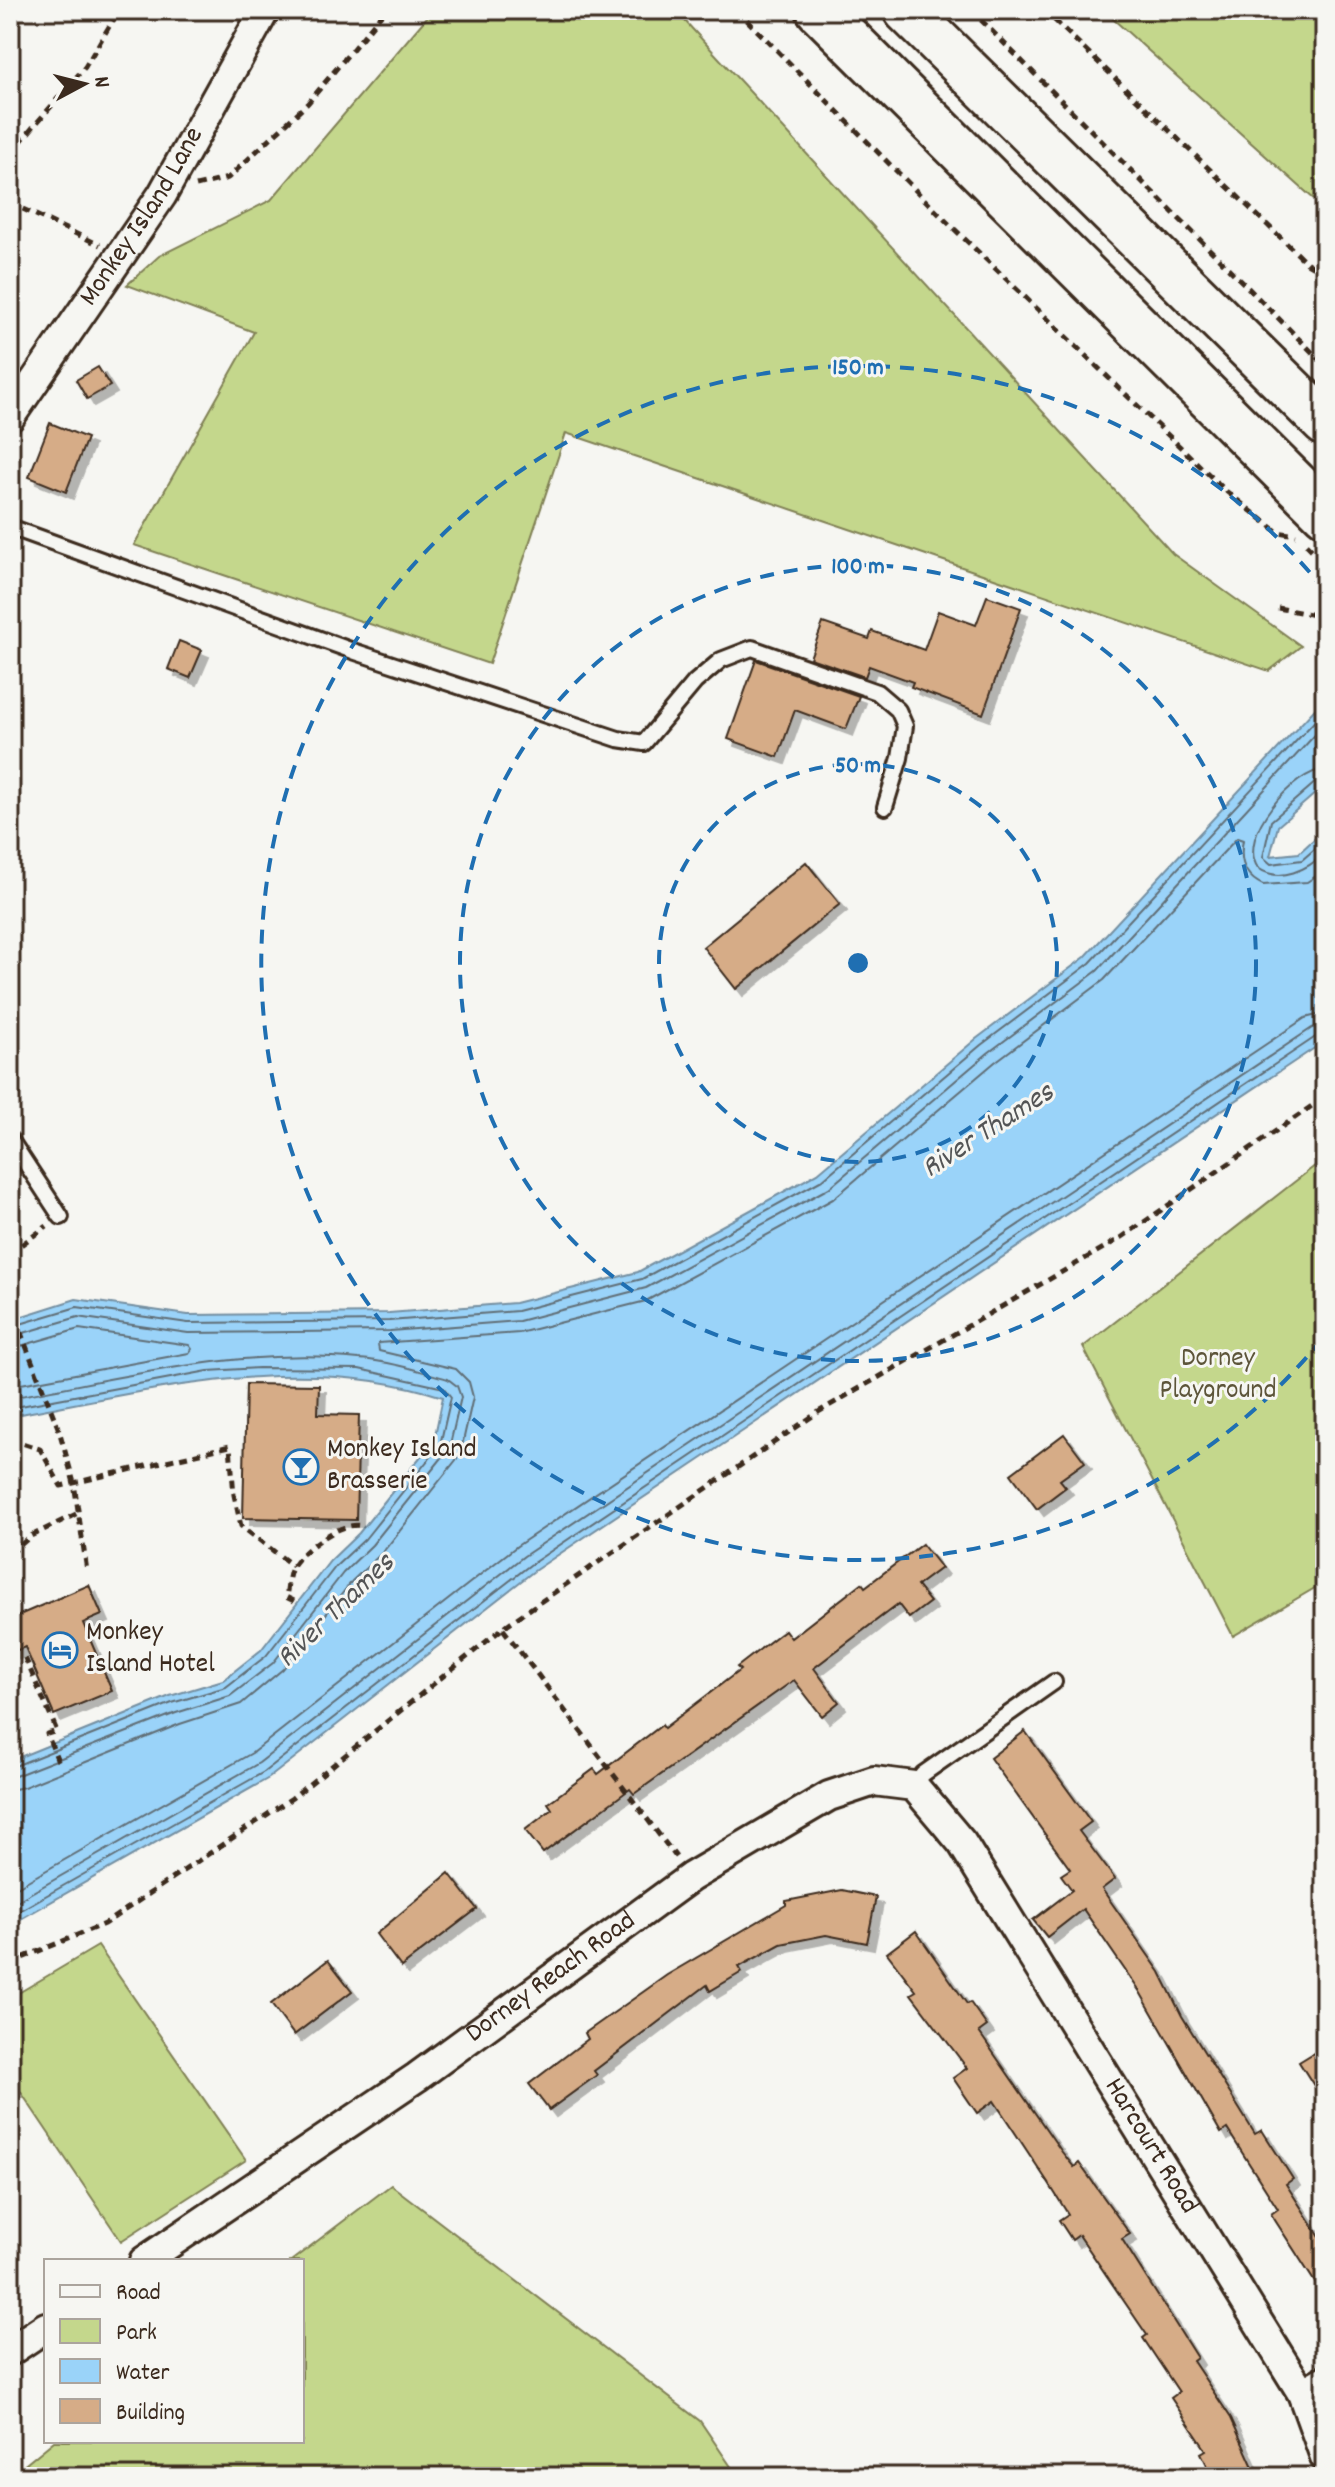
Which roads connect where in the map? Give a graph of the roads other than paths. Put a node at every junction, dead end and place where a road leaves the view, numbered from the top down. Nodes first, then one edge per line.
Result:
1 (265, 10) edge
2 (819, 10) edge
3 (906, 10) edge
4 (10, 417) edge
5 (1325, 423) edge
6 (1315, 520) edge
7 (10, 527) edge
8 (885, 807) dead end
9 (10, 1139) edge
10 (61, 1217) road end
11 (1054, 1682) dead end
12 (914, 1786) junction
13 (147, 2259) edge
14 (44, 2328) edge
15 (10, 2351) edge
16 (1314, 2387) edge
17 (1325, 2457) edge

1 - 4 street, Monkey Island Lane
2 - 6 highway
3 - 5 highway
7 - 8 lane
9 - 10 lane
11 - 12 lane
12 - 13 street, Dorney Reach Road
12 - 16 street, Harcourt Road
14 - 15 street
16 - 17 street, Harcourt Road

